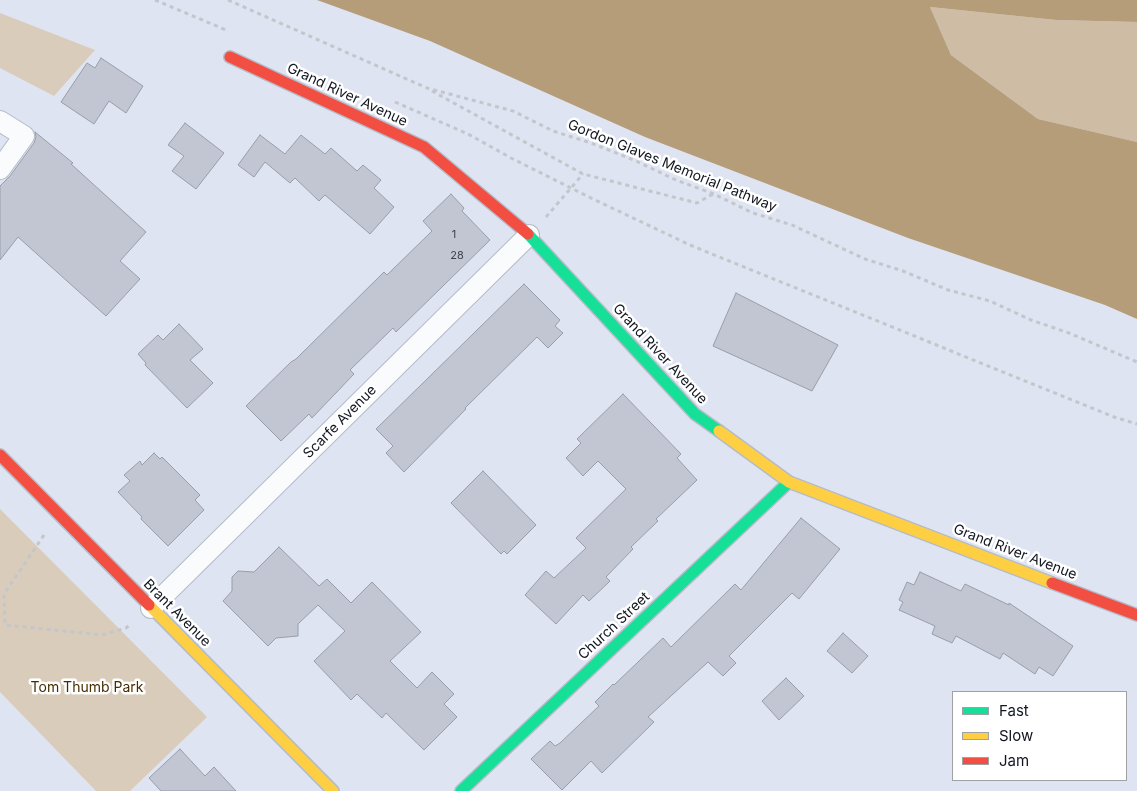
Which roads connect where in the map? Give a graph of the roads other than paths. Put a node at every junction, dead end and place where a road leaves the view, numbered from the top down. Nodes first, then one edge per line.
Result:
1 (230, 57) dead end
2 (0, 120) edge
3 (0, 169) edge
4 (529, 236) junction
5 (0, 455) edge
6 (789, 482) junction
7 (151, 608) junction
8 (1137, 615) edge
9 (333, 791) edge
10 (460, 791) edge

1 - 4 street, Grand River Avenue
2 - 3 street
4 - 6 street, Grand River Avenue
4 - 7 street, Scarfe Avenue
5 - 7 street, Brant Avenue
6 - 8 street, Grand River Avenue
6 - 10 street, Church Street
7 - 9 street, Brant Avenue

